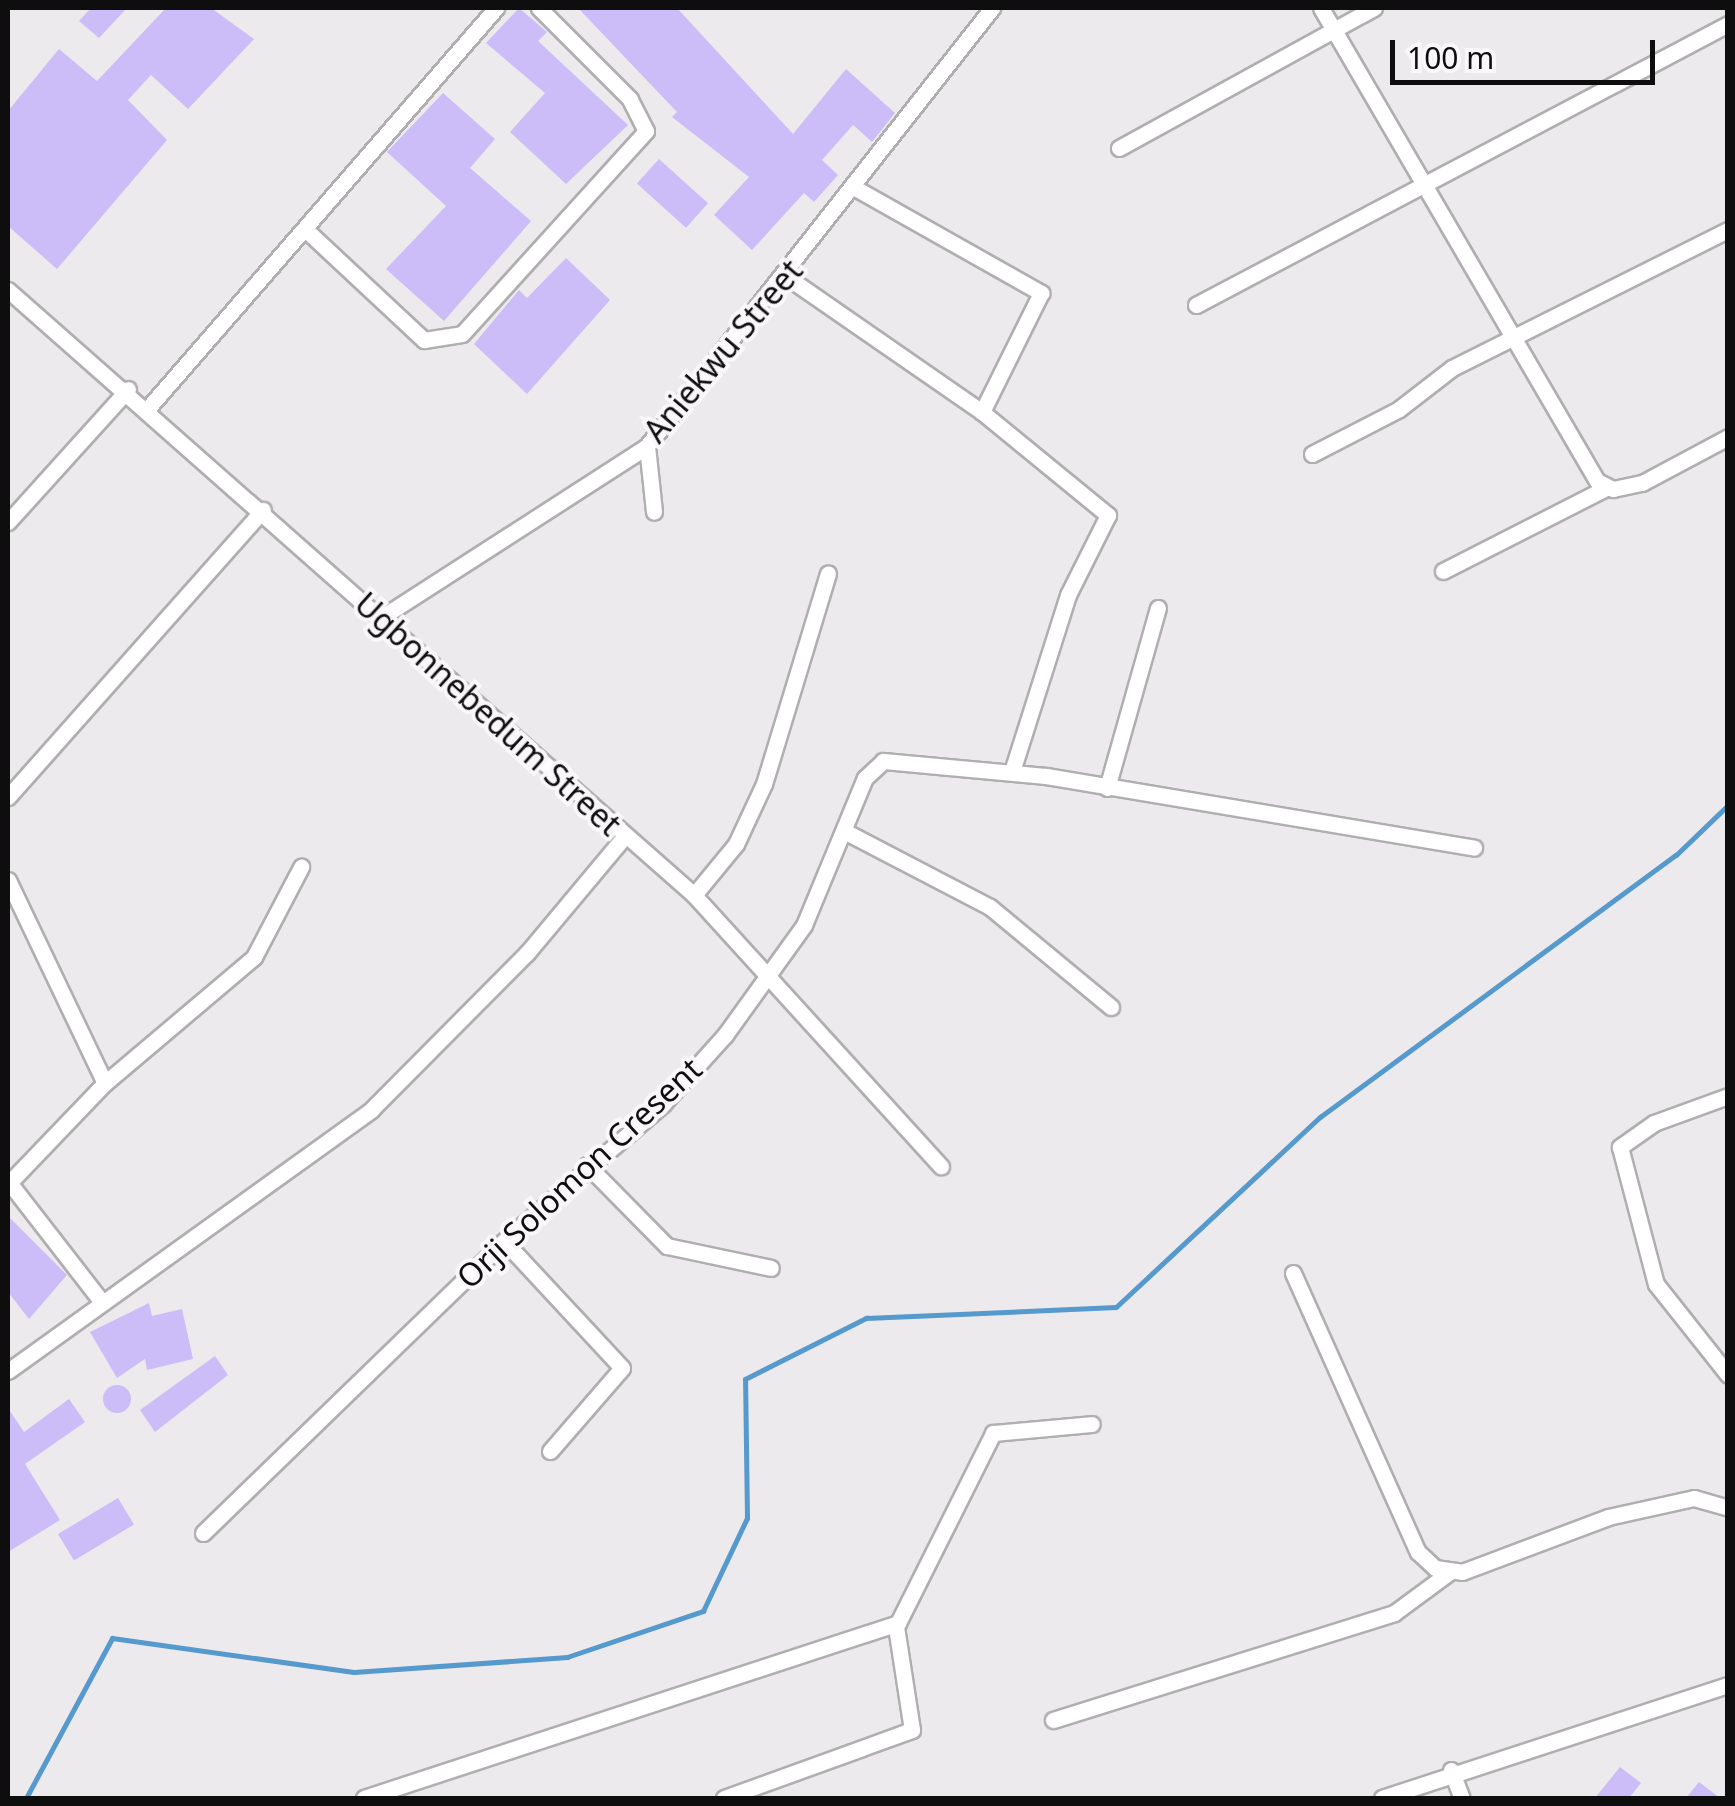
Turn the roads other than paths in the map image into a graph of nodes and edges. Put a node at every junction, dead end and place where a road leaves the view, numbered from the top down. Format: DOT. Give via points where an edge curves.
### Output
graph roads {
  1 [pos="496,8"];
  2 [pos="539,8"];
  3 [pos="992,8"];
  4 [pos="1321,8"];
  5 [pos="1374,8"];
  6 [pos="1728,24"];
  7 [pos="1334,30"];
  8 [pos="1119,148"];
  9 [pos="1427,184"];
  10 [pos="854,188"];
  11 [pos="305,229"];
  12 [pos="1728,230"];
  13 [pos="786,277"];
  14 [pos="8,290"];
  15 [pos="1196,304"];
  16 [pos="1508,340"];
  17 [pos="128,390"];
  18 [pos="150,407"];
  19 [pos="982,412"];
  20 [pos="1728,438"];
  21 [pos="647,446"];
  22 [pos="1312,454"];
  23 [pos="1606,488"];
  24 [pos="264,510"];
  25 [pos="654,512"];
  26 [pos="8,522"];
  27 [pos="1443,571"];
  28 [pos="828,574"];
  29 [pos="1158,608"];
  30 [pos="382,618"];
  31 [pos="1012,772"];
  32 [pos="11,788"];
  33 [pos="1107,788"];
  34 [pos="846,832"];
  35 [pos="623,838"];
  36 [pos="1474,848"];
  37 [pos="302,867"];
  38 [pos="8,880"];
  39 [pos="694,895"];
  40 [pos="762,976"];
  41 [pos="1110,1007"];
  42 [pos="105,1083"];
  43 [pos="1728,1096"];
  44 [pos="587,1164"];
  45 [pos="940,1166"];
  46 [pos="8,1182"];
  47 [pos="504,1241"];
  48 [pos="772,1268"];
  49 [pos="1293,1273"];
  50 [pos="100,1301"];
  51 [pos="8,1371"];
  52 [pos="1728,1375"];
  53 [pos="1092,1424"];
  54 [pos="550,1452"];
  55 [pos="1728,1508"];
  56 [pos="203,1533"];
  57 [pos="1451,1572"];
  58 [pos="898,1623"];
  59 [pos="1728,1686"];
  60 [pos="1053,1720"];
  61 [pos="1452,1770"];
  62 [pos="364,1798"];
  63 [pos="724,1798"];
  64 [pos="1382,1798"];
  65 [pos="1462,1798"];
  1 -- 11 [label="street"];
  2 -- 11 [label="street" via="630,99 646,131 462,334 424,340"];
  3 -- 10 [label="street, Aniekwu Street"];
  4 -- 7 [label="street"];
  5 -- 7 [label="street"];
  6 -- 9 [label="street"];
  7 -- 8 [label="street"];
  7 -- 9 [label="street"];
  9 -- 15 [label="street"];
  9 -- 16 [label="street"];
  10 -- 13 [label="street, Aniekwu Street"];
  10 -- 19 [label="street" via="1040,293"];
  11 -- 18 [label="street"];
  12 -- 16 [label="street"];
  13 -- 19 [label="street"];
  13 -- 21 [label="street, Aniekwu Street"];
  14 -- 17 [label="street, Ugbonnebedum Street"];
  16 -- 22 [label="street"];
  16 -- 23 [label="street"];
  17 -- 18 [label="street, Ugbonnebedum Street"];
  17 -- 26 [label="street"];
  18 -- 24 [label="street, Ugbonnebedum Street"];
  19 -- 31 [label="street" via="1098,502 1109,521 1068,595"];
  20 -- 23 [label="street" via="1642,483"];
  21 -- 25 [label="street"];
  21 -- 30 [label="street, Aniekwu Street"];
  23 -- 27 [label="street"];
  24 -- 30 [label="street, Ugbonnebedum Street"];
  24 -- 32 [label="street"];
  28 -- 39 [label="street" via="764,784 736,844"];
  29 -- 33 [label="street"];
  30 -- 35 [label="street, Ugbonnebedum Street"];
  31 -- 33 [label="street, Orji Solomon Cresent"];
  31 -- 34 [label="street, Orji Solomon Cresent" via="883,761 864,778"];
  33 -- 36 [label="street, Orji Solomon Cresent"];
  34 -- 40 [label="street, Orji Solomon Cresent" via="804,926"];
  34 -- 41 [label="street" via="990,907"];
  35 -- 39 [label="street, Ugbonnebedum Street"];
  35 -- 50 [label="street" via="527,953 372,1109"];
  37 -- 42 [label="street" via="254,956"];
  38 -- 42 [label="street"];
  39 -- 40 [label="street, Ugbonnebedum Street"];
  40 -- 44 [label="street, Orji Solomon Cresent" via="663,1104"];
  40 -- 45 [label="street, Ugbonnebedum Street"];
  42 -- 46 [label="street"];
  43 -- 52 [label="street" via="1654,1123 1620,1147 1656,1284"];
  44 -- 47 [label="street, Orji Solomon Cresent"];
  44 -- 48 [label="street" via="667,1246"];
  46 -- 50 [label="street"];
  47 -- 54 [label="street" via="622,1368"];
  47 -- 56 [label="street, Orji Solomon Cresent"];
  49 -- 57 [label="street" via="1418,1552"];
  50 -- 51 [label="street"];
  53 -- 58 [label="street" via="993,1433"];
  55 -- 57 [label="street" via="1694,1498 1625,1513"];
  57 -- 60 [label="street" via="1394,1613"];
  58 -- 62 [label="street"];
  58 -- 63 [label="street" via="912,1730"];
  59 -- 61 [label="street"];
  61 -- 64 [label="street"];
  61 -- 65 [label="street"];
}
